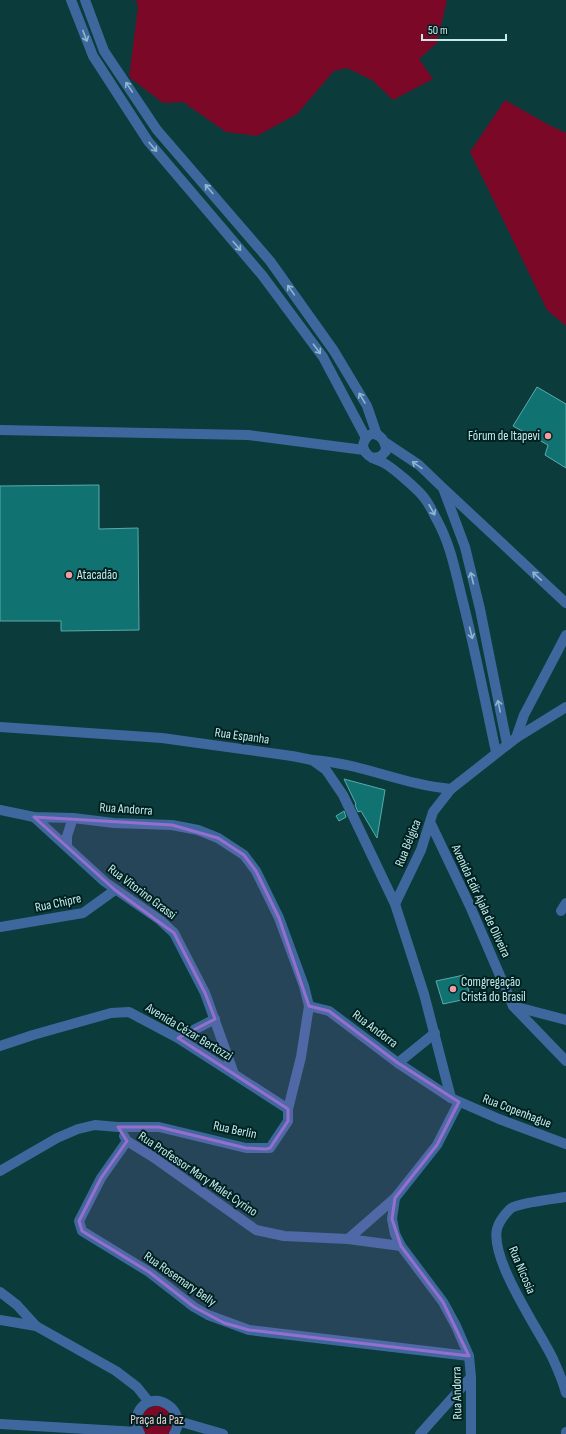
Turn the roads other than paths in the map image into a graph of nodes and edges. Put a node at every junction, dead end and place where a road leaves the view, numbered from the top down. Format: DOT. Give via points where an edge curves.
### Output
graph roads {
  1 [pos="72,0"];
  2 [pos="84,0"];
  3 [pos="0,430"];
  4 [pos="377,435"];
  5 [pos="366,438"];
  6 [pos="386,443"];
  7 [pos="364,450"];
  8 [pos="372,458"];
  9 [pos="443,488"];
  10 [pos="566,603"];
  11 [pos="566,635"];
  12 [pos="566,707"];
  13 [pos="0,727"];
  14 [pos="516,738"];
  15 [pos="507,744"];
  16 [pos="496,752"];
  17 [pos="312,760"];
  18 [pos="451,789"];
  19 [pos="0,810"];
  20 [pos="34,817"];
  21 [pos="73,818"];
  22 [pos="431,824"];
  23 [pos="68,846"];
  24 [pos="115,890"];
  25 [pos="395,904"];
  26 [pos="0,927"];
  27 [pos="309,1006"];
  28 [pos="513,1006"];
  29 [pos="215,1019"];
  30 [pos="566,1020"];
  31 [pos="435,1033"];
  32 [pos="178,1038"];
  33 [pos="0,1046"];
  34 [pos="566,1061"];
  35 [pos="398,1063"];
  36 [pos="234,1074"];
  37 [pos="455,1100"];
  38 [pos="288,1109"];
  39 [pos="118,1127"];
  40 [pos="127,1141"];
  41 [pos="566,1144"];
  42 [pos="0,1171"];
  43 [pos="566,1197"];
  44 [pos="395,1198"];
  45 [pos="348,1239"];
  46 [pos="401,1246"];
  47 [pos="0,1292"];
  48 [pos="0,1320"];
  49 [pos="36,1326"];
  50 [pos="469,1356"];
  51 [pos="471,1377"];
  52 [pos="566,1393"];
  53 [pos="150,1402"];
  54 [pos="178,1421"];
  55 [pos="0,1424"];
  56 [pos="139,1433"];
  57 [pos="174,1434"];
  58 [pos="223,1434"];
  59 [pos="420,1434"];
  60 [pos="471,1434"];
  1 -- 5 [label="street, one-way" via="93,56 148,141 262,275 323,357"];
  4 -- 2 [label="street, one-way" via="367,406 334,351 270,261 157,130 104,51"];
  3 -- 7 [label="street" via="248,435"];
  4 -- 5 [label="street"];
  4 -- 6 [label="street"];
  5 -- 7 [label="street"];
  6 -- 8 [label="street" via="386,451 380,457"];
  9 -- 6 [label="street, one-way" via="419,465"];
  7 -- 8 [label="street"];
  8 -- 16 [label="street, one-way" via="384,463 425,498 448,540 475,650"];
  10 -- 9 [label="street, one-way"];
  15 -- 9 [label="street, one-way" via="465,547"];
  11 -- 14 [label="street" via="524,715"];
  12 -- 14 [label="street, Rua Bélgica"];
  13 -- 17 [label="street, Rua Espanha" via="162,738"];
  14 -- 15 [label="street, Rua Bélgica"];
  15 -- 16 [label="street, Rua Bélgica"];
  16 -- 18 [label="street, Rua Bélgica"];
  17 -- 18 [label="street" via="332,761 432,788"];
  17 -- 25 [label="street, Rua Espanha" via="326,770 343,795"];
  18 -- 22 [label="street, Rua Bélgica" via="433,812"];
  19 -- 20 [label="street, Rua Andorra"];
  20 -- 21 [label="street, Rua Andorra"];
  20 -- 23 [label="street, Rua Vitorino Grassi"];
  21 -- 23 [label="street" via="66,836"];
  21 -- 27 [label="street, Rua Andorra" via="114,823 172,825 198,830 218,838 244,855 256,871 279,918"];
  22 -- 25 [label="street, Rua Bélgica"];
  22 -- 28 [label="street, Avenida Edir Ajala de Oliveira"];
  23 -- 24 [label="street, Rua Vitorino Grassi"];
  24 -- 26 [label="street, Rua Chipre" via="83,913"];
  24 -- 29 [label="street, Rua Vitorino Grassi" via="160,920 174,933 203,988"];
  25 -- 31 [label="street"];
  27 -- 35 [label="street, Rua Andorra" via="329,1011"];
  27 -- 38 [label="street, Rua Berlin" via="301,1057"];
  28 -- 30 [label="street"];
  28 -- 34 [label="street"];
  29 -- 32 [label="street"];
  29 -- 36 [label="street, Rua Vitorino Grassi"];
  31 -- 35 [label="street"];
  31 -- 37 [label="street"];
  32 -- 33 [label="street, Avenida Cézar Bertozzi" via="129,1012 111,1013"];
  32 -- 36 [label="street, Avenida Cézar Bertozzi"];
  35 -- 37 [label="street, Rua Andorra"];
  36 -- 38 [label="street, Avenida Cézar Bertozzi"];
  37 -- 41 [label="street, Rua Copenhague"];
  37 -- 44 [label="street" via="437,1145"];
  38 -- 39 [label="street, Rua Berlin" via="288,1121 266,1150 246,1148 159,1127"];
  39 -- 40 [label="street"];
  39 -- 42 [label="street" via="95,1125 78,1129 42,1146"];
  40 -- 45 [label="street, Rua Professor Mary Malet Cyrino" via="256,1230 284,1236"];
  40 -- 50 [label="street, Rua Rosemary Belly" via="101,1178 79,1221 82,1231 148,1272 194,1307 224,1323 249,1330"];
  43 -- 52 [label="street, Rua Nicosia" via="511,1208 497,1230 502,1260 554,1360"];
  44 -- 45 [label="street"];
  44 -- 46 [label="street, Rua Andorra" via="392,1219"];
  45 -- 46 [label="street, Rua Professor Mary Malet Cyrino"];
  46 -- 50 [label="street, Rua Andorra" via="443,1302"];
  47 -- 49 [label="street" via="17,1305"];
  48 -- 49 [label="street"];
  49 -- 53 [label="street" via="116,1371 137,1386"];
  50 -- 51 [label="street, Rua Andorra"];
  51 -- 59 [label="street"];
  51 -- 60 [label="street, Rua Andorra"];
  53 -- 54 [label="street" via="162,1401 168,1404"];
  53 -- 56 [label="street" via="143,1406 136,1418"];
  54 -- 57 [label="street"];
  54 -- 58 [label="street"];
  55 -- 56 [label="street"];
}
